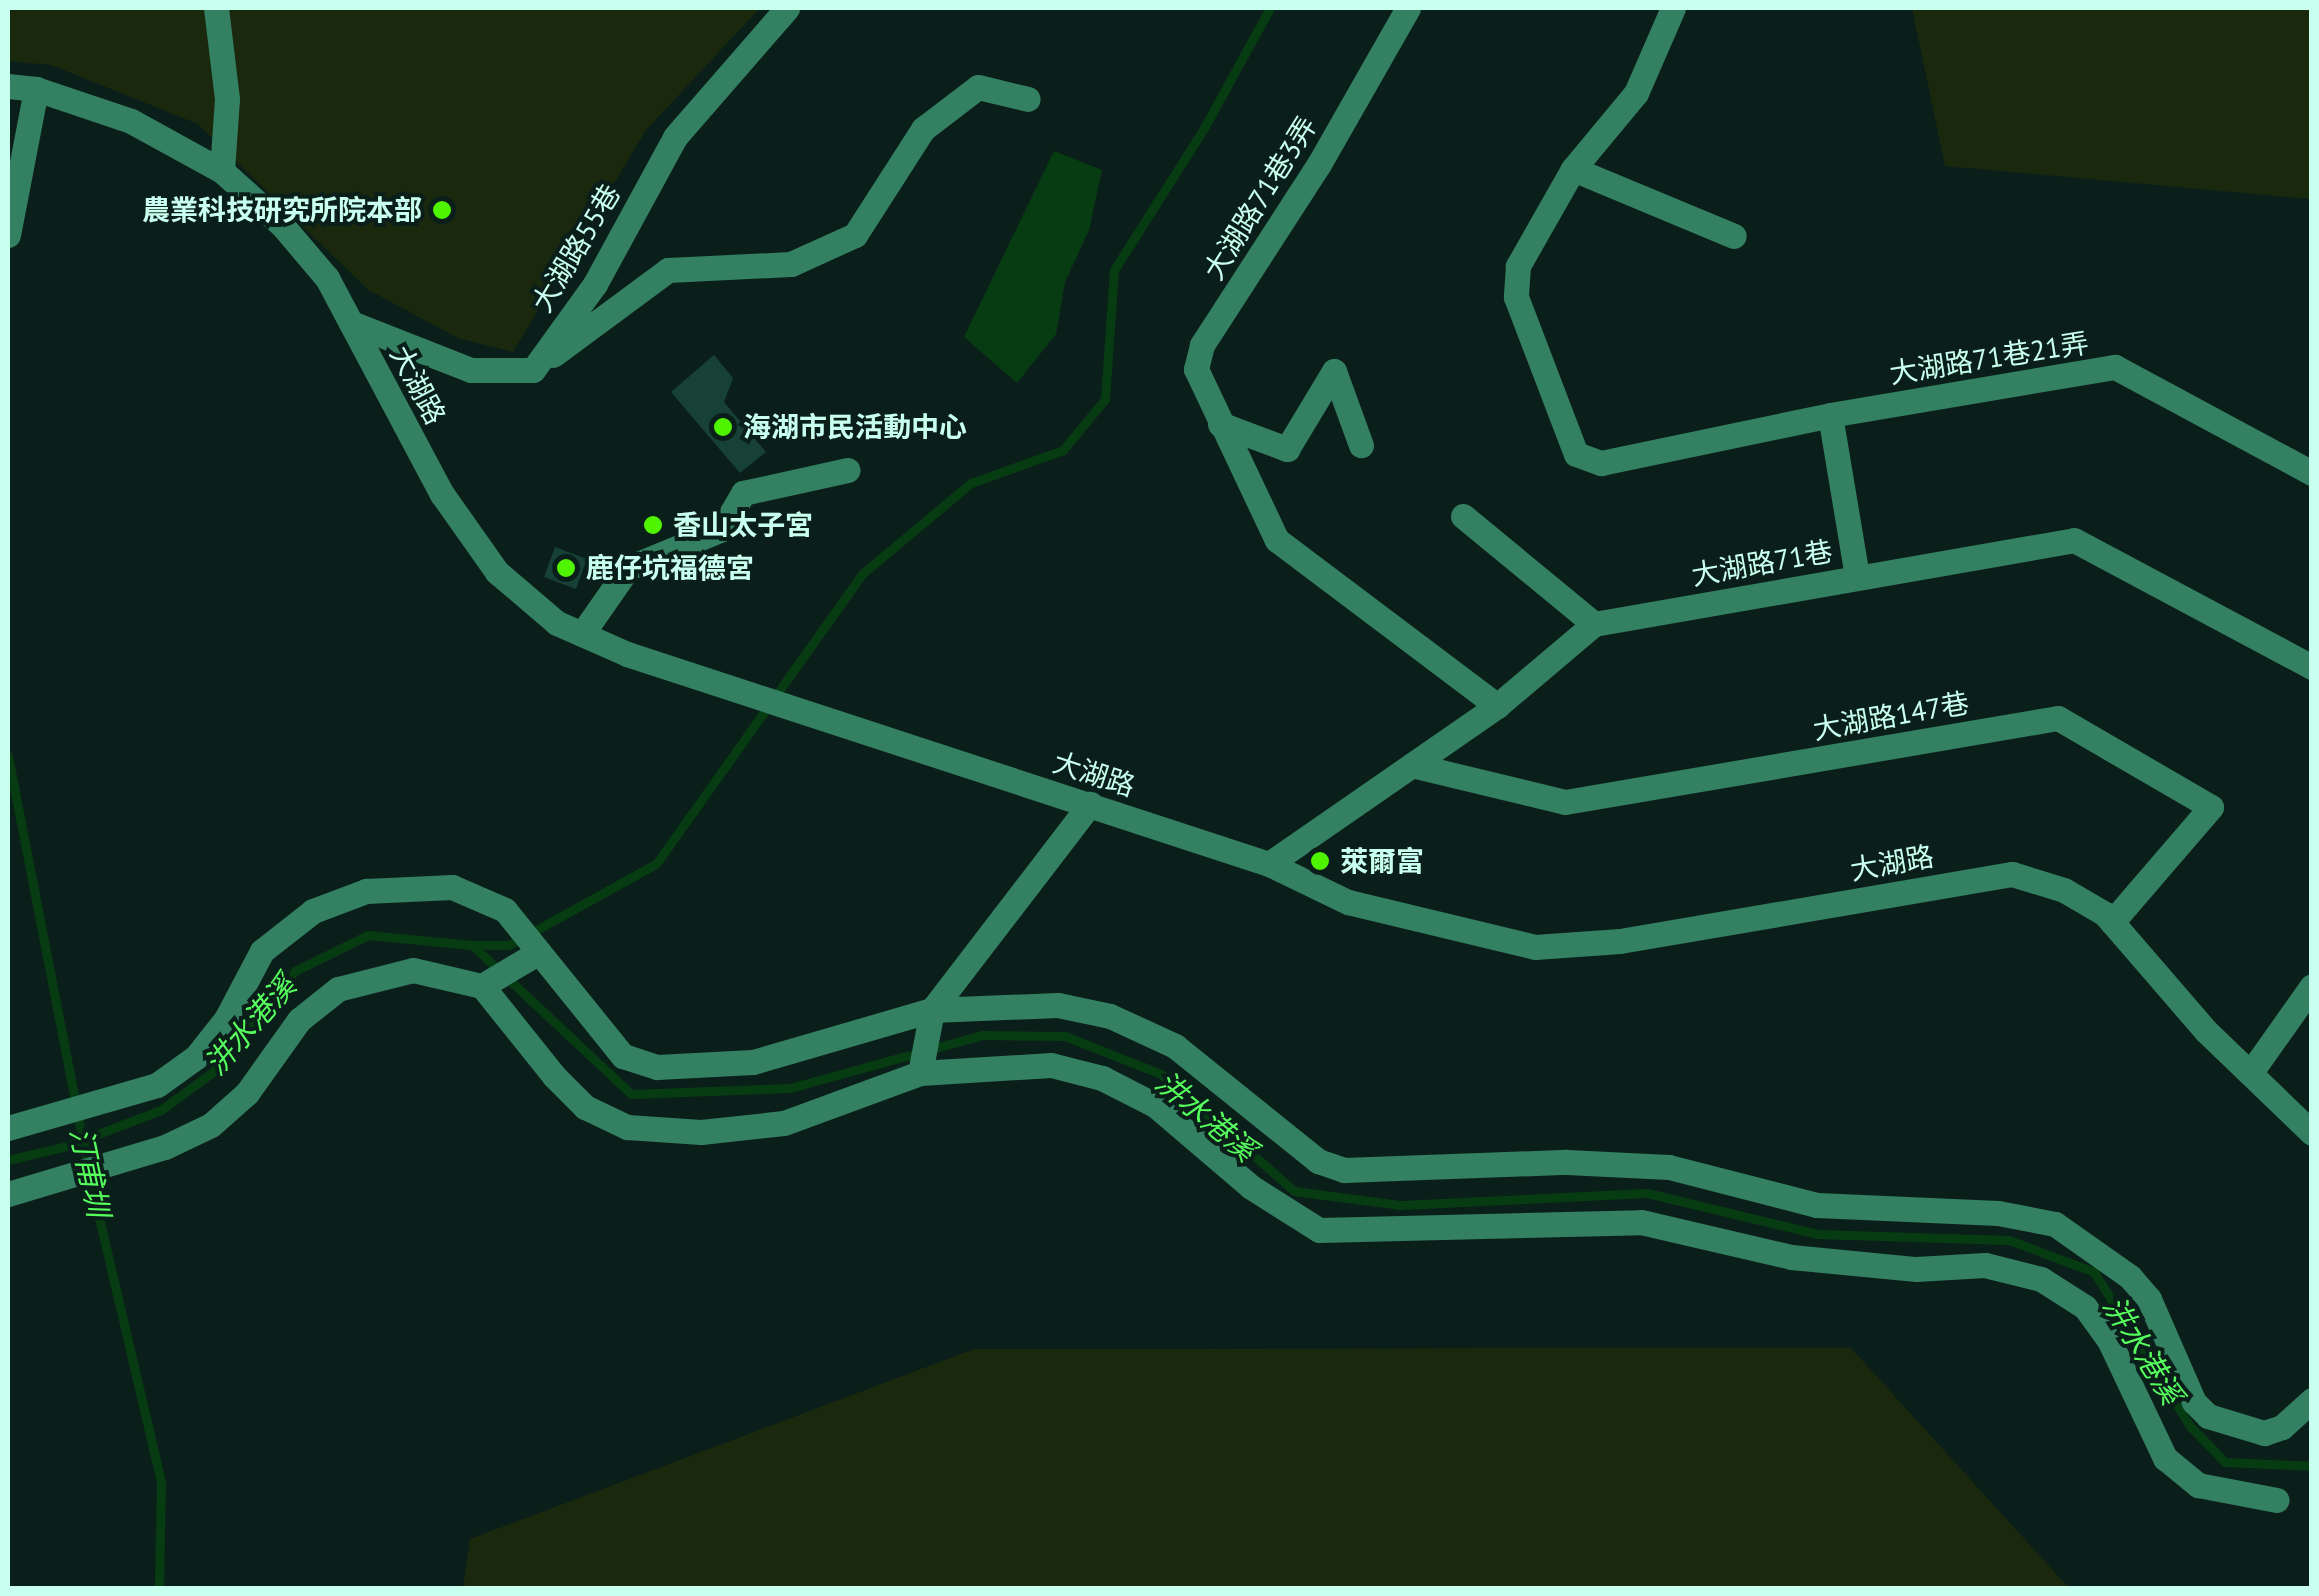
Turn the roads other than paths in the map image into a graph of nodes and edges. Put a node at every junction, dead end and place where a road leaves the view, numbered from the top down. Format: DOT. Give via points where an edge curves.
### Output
graph roads {
  1 [pos="216,8"];
  2 [pos="787,8"];
  3 [pos="1408,8"];
  4 [pos="1673,8"];
  5 [pos="8,86"];
  6 [pos="36,89"];
  7 [pos="1028,99"];
  8 [pos="1572,168"];
  9 [pos="222,171"];
  10 [pos="8,235"];
  11 [pos="1734,236"];
  12 [pos="351,323"];
  13 [pos="533,370"];
  14 [pos="1830,415"];
  15 [pos="1220,424"];
  16 [pos="1361,445"];
  17 [pos="848,470"];
  18 [pos="2312,473"];
  19 [pos="1463,516"];
  20 [pos="1857,577"];
  21 [pos="1594,624"];
  22 [pos="582,634"];
  23 [pos="2312,667"];
  24 [pos="1497,706"];
  25 [pos="1412,765"];
  26 [pos="1090,804"];
  27 [pos="1269,864"];
  28 [pos="2112,922"];
  29 [pos="538,952"];
  30 [pos="482,986"];
  31 [pos="2312,986"];
  32 [pos="932,1010"];
  33 [pos="2251,1072"];
  34 [pos="920,1073"];
  35 [pos="8,1128"];
  36 [pos="2312,1132"];
  37 [pos="8,1194"];
  38 [pos="2312,1400"];
  39 [pos="2278,1500"];
  1 -- 9 [label="street" via="227,99"];
  2 -- 13 [label="street, 大湖路55巷" via="675,137 595,284"];
  3 -- 15 [label="street, 大湖路71巷3弄" via="1319,164 1202,345 1196,369"];
  4 -- 8 [label="street, 大湖路71巷21弄" via="1636,93"];
  5 -- 6 [label="street, 大湖路"];
  6 -- 9 [label="street, 大湖路" via="131,121"];
  6 -- 10 [label="street"];
  7 -- 13 [label="street" via="978,86 923,129 854,235 790,264 668,270"];
  8 -- 11 [label="street"];
  8 -- 14 [label="street, 大湖路71巷21弄" via="1518,266 1516,297 1576,454 1601,462"];
  9 -- 12 [label="street, 大湖路" via="282,225 326,278"];
  12 -- 13 [label="street" via="471,370"];
  12 -- 22 [label="street, 大湖路" via="442,494 497,572 556,623"];
  14 -- 18 [label="street, 大湖路71巷21弄" via="2115,368"];
  14 -- 20 [label="street"];
  15 -- 16 [label="street" via="1287,449 1334,371"];
  15 -- 24 [label="street, 大湖路71巷3弄" via="1276,540"];
  17 -- 22 [label="street" via="743,493 722,529 628,568"];
  19 -- 21 [label="street"];
  20 -- 21 [label="street, 大湖路71巷"];
  20 -- 23 [label="street, 大湖路71巷" via="2074,540"];
  21 -- 24 [label="street"];
  22 -- 26 [label="street, 大湖路"];
  24 -- 25 [label="street"];
  25 -- 27 [label="street"];
  25 -- 28 [label="street, 大湖路147巷" via="1564,802 2058,718 2211,807"];
  26 -- 27 [label="street, 大湖路"];
  26 -- 32 [label="street"];
  27 -- 28 [label="street, 大湖路" via="1348,902 1535,947 1620,940 2012,874 2064,890"];
  28 -- 33 [label="street, 大湖路"];
  29 -- 30 [label="street"];
  29 -- 32 [label="street" via="623,1056 657,1067 752,1062"];
  29 -- 35 [label="street" via="504,910 452,887 366,891 314,911 262,951 226,1020 196,1057 156,1086"];
  30 -- 34 [label="street" via="554,1076 586,1107 627,1127 700,1132 784,1123"];
  30 -- 37 [label="street" via="413,970 338,989 299,1020 247,1093 212,1125 164,1147"];
  31 -- 33 [label="street"];
  32 -- 34 [label="street"];
  32 -- 38 [label="street" via="1058,1005 1110,1016 1175,1046 1318,1162 1344,1170 1567,1162 1668,1167 1817,1205 1998,1213 2055,1224 2130,1276 2149,1300 2194,1402 2208,1416 2264,1433 2282,1427"];
  33 -- 36 [label="street, 大湖路"];
  34 -- 39 [label="street" via="1051,1065 1102,1078 1155,1105 1251,1187 1319,1230 1641,1222 1791,1257 1916,1270 1985,1265 2041,1280 2085,1307 2109,1340 2165,1458 2198,1486"];
}
